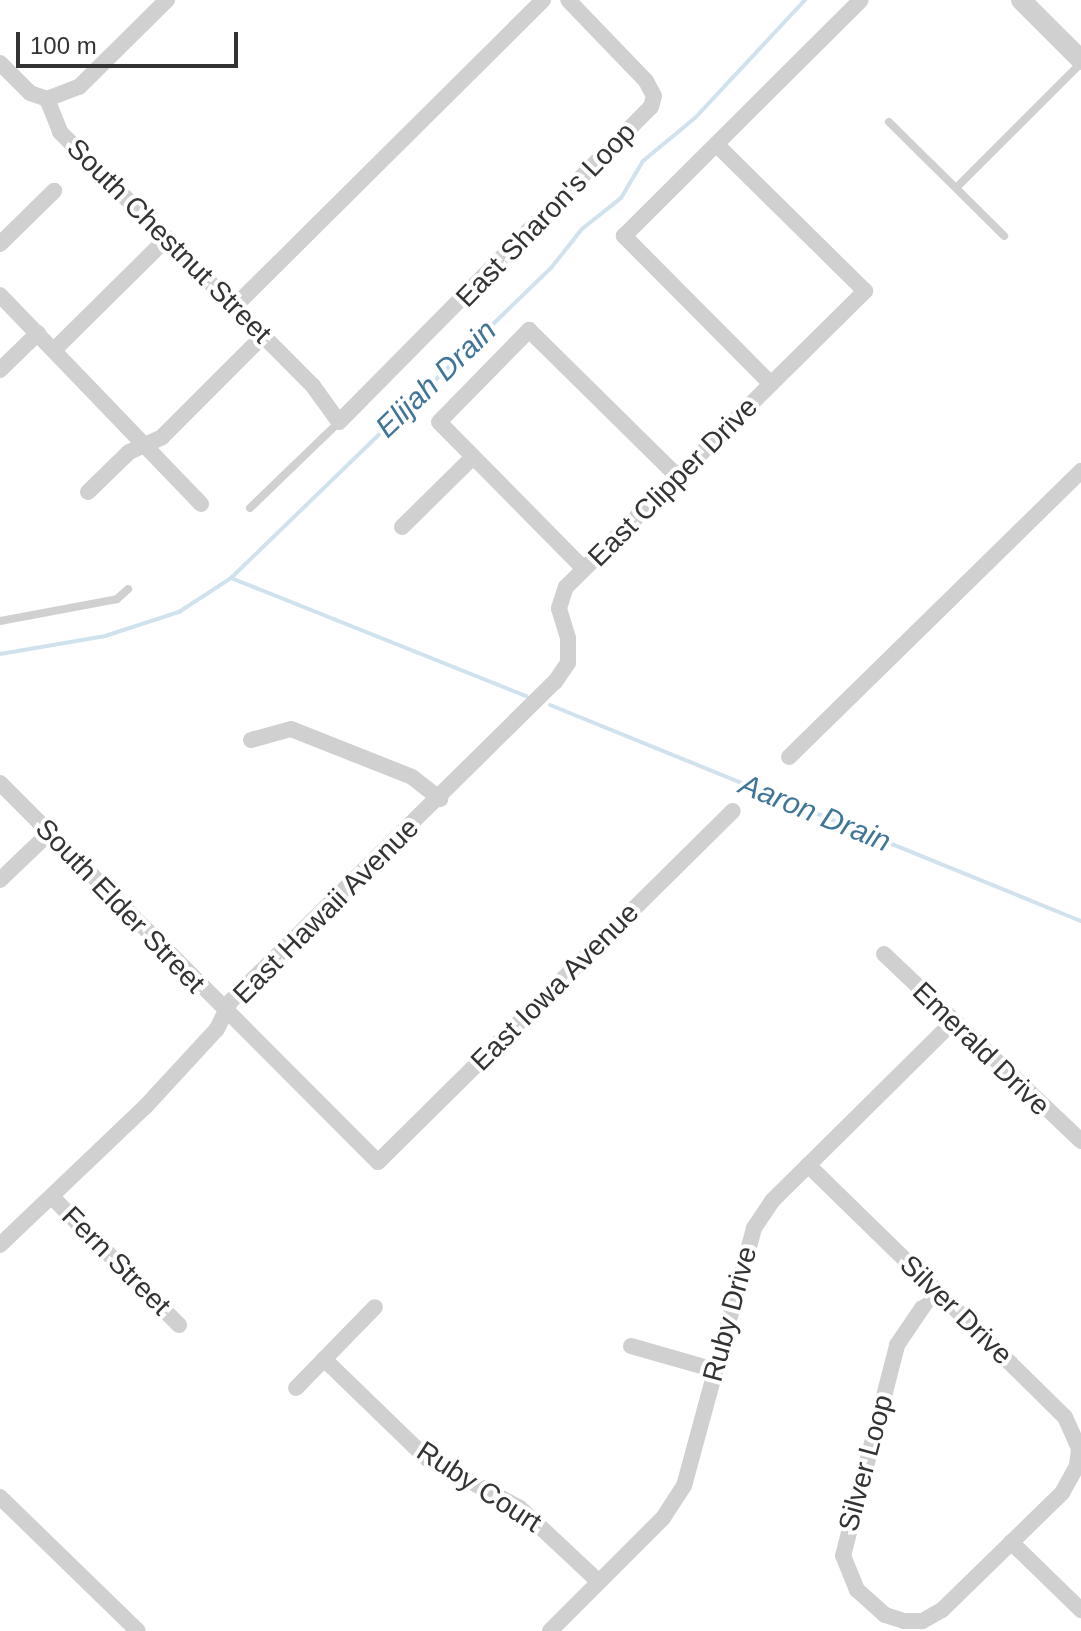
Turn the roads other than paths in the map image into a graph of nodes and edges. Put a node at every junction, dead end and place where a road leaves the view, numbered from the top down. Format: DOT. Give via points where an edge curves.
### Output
graph roads {
  1 [pos="167,0"];
  2 [pos="543,0"];
  3 [pos="568,0"];
  4 [pos="861,0"];
  5 [pos="1021,0"];
  6 [pos="1081,61"];
  7 [pos="0,63"];
  8 [pos="47,99"];
  9 [pos="889,122"];
  10 [pos="716,144"];
  11 [pos="956,188"];
  12 [pos="54,191"];
  13 [pos="1004,236"];
  14 [pos="167,238"];
  15 [pos="0,244"];
  16 [pos="0,295"];
  17 [pos="235,306"];
  18 [pos="38,333"];
  19 [pos="264,335"];
  20 [pos="54,350"];
  21 [pos="0,370"];
  22 [pos="771,384"];
  23 [pos="339,422"];
  24 [pos="145,444"];
  25 [pos="473,457"];
  26 [pos="1081,471"];
  27 [pos="678,477"];
  28 [pos="88,492"];
  29 [pos="201,504"];
  30 [pos="250,508"];
  31 [pos="402,527"];
  32 [pos="584,569"];
  33 [pos="128,589"];
  34 [pos="0,621"];
  35 [pos="555,682"];
  36 [pos="251,740"];
  37 [pos="789,757"];
  38 [pos="0,783"];
  39 [pos="440,799"];
  40 [pos="733,811"];
  41 [pos="49,833"];
  42 [pos="0,880"];
  43 [pos="884,954"];
  44 [pos="225,1013"];
  45 [pos="953,1022"];
  46 [pos="1081,1141"];
  47 [pos="378,1162"];
  48 [pos="808,1165"];
  49 [pos="53,1198"];
  50 [pos="3,1237"];
  51 [pos="935,1289"];
  52 [pos="375,1307"];
  53 [pos="179,1325"];
  54 [pos="631,1346"];
  55 [pos="324,1359"];
  56 [pos="715,1370"];
  57 [pos="296,1388"];
  58 [pos="1077,1466"];
  59 [pos="0,1497"];
  60 [pos="1011,1542"];
  61 [pos="599,1582"];
  62 [pos="1081,1610"];
  63 [pos="138,1631"];
  64 [pos="550,1631"];
  1 -- 8 [label="street" via="79,87"];
  2 -- 17 [label="street"];
  3 -- 23 [label="street, East Sharon's Loop" via="646,81 654,96 651,107"];
  4 -- 10 [label="street, East Clipper Drive"];
  5 -- 6 [label="street"];
  6 -- 11 [label="lane"];
  7 -- 8 [label="street" via="30,93"];
  8 -- 14 [label="street, South Chestnut Street" via="60,132"];
  9 -- 11 [label="lane"];
  10 -- 22 [label="street, East Clipper Drive" via="624,236"];
  10 -- 22 [label="street" via="865,291"];
  11 -- 13 [label="lane"];
  12 -- 15 [label="street"];
  14 -- 17 [label="street, South Chestnut Street"];
  14 -- 20 [label="street"];
  16 -- 18 [label="street"];
  17 -- 19 [label="street, South Chestnut Street"];
  18 -- 20 [label="street"];
  18 -- 21 [label="street"];
  19 -- 23 [label="street, South Chestnut Street"];
  19 -- 24 [label="street" via="162,437"];
  20 -- 24 [label="street"];
  22 -- 27 [label="street, East Clipper Drive"];
  23 -- 30 [label="lane"];
  24 -- 28 [label="street" via="129,452"];
  24 -- 29 [label="street"];
  25 -- 27 [label="street" via="439,422 529,330"];
  25 -- 31 [label="street"];
  25 -- 32 [label="street"];
  26 -- 37 [label="street"];
  27 -- 32 [label="street, East Clipper Drive"];
  32 -- 35 [label="street, East Clipper Drive" via="566,587 559,608 568,638 568,663"];
  33 -- 34 [label="lane" via="117,599"];
  35 -- 39 [label="street, East Hawaii Avenue"];
  36 -- 39 [label="street" via="291,729 412,777"];
  38 -- 41 [label="street, South Elder Street"];
  39 -- 44 [label="street, East Hawaii Avenue"];
  40 -- 47 [label="street, East Iowa Avenue"];
  41 -- 42 [label="street"];
  41 -- 44 [label="street, South Elder Street"];
  43 -- 45 [label="street, Emerald Drive"];
  44 -- 47 [label="street, South Elder Street"];
  44 -- 49 [label="street, East Hawaii Avenue" via="217,1029"];
  45 -- 46 [label="street, Emerald Drive"];
  45 -- 48 [label="street, Ruby Drive"];
  48 -- 51 [label="street, Silver Drive"];
  48 -- 56 [label="street, Ruby Drive" via="754,1228"];
  49 -- 50 [label="street, East Hawaii Avenue"];
  49 -- 53 [label="street, Fern Street"];
  51 -- 58 [label="street, Silver Drive" via="1065,1417 1075,1431"];
  51 -- 60 [label="street, Silver Loop" via="897,1345 846,1535 847,1575 885,1615 922,1621 942,1610"];
  52 -- 55 [label="street"];
  54 -- 56 [label="street"];
  55 -- 57 [label="street"];
  55 -- 61 [label="street, Ruby Court" via="426,1458 520,1508"];
  56 -- 61 [label="street, Ruby Drive" via="684,1486 663,1518"];
  58 -- 60 [label="street, Silver Loop" via="1062,1493"];
  59 -- 63 [label="street"];
  60 -- 62 [label="street"];
  61 -- 64 [label="street, Ruby Drive"];
}
